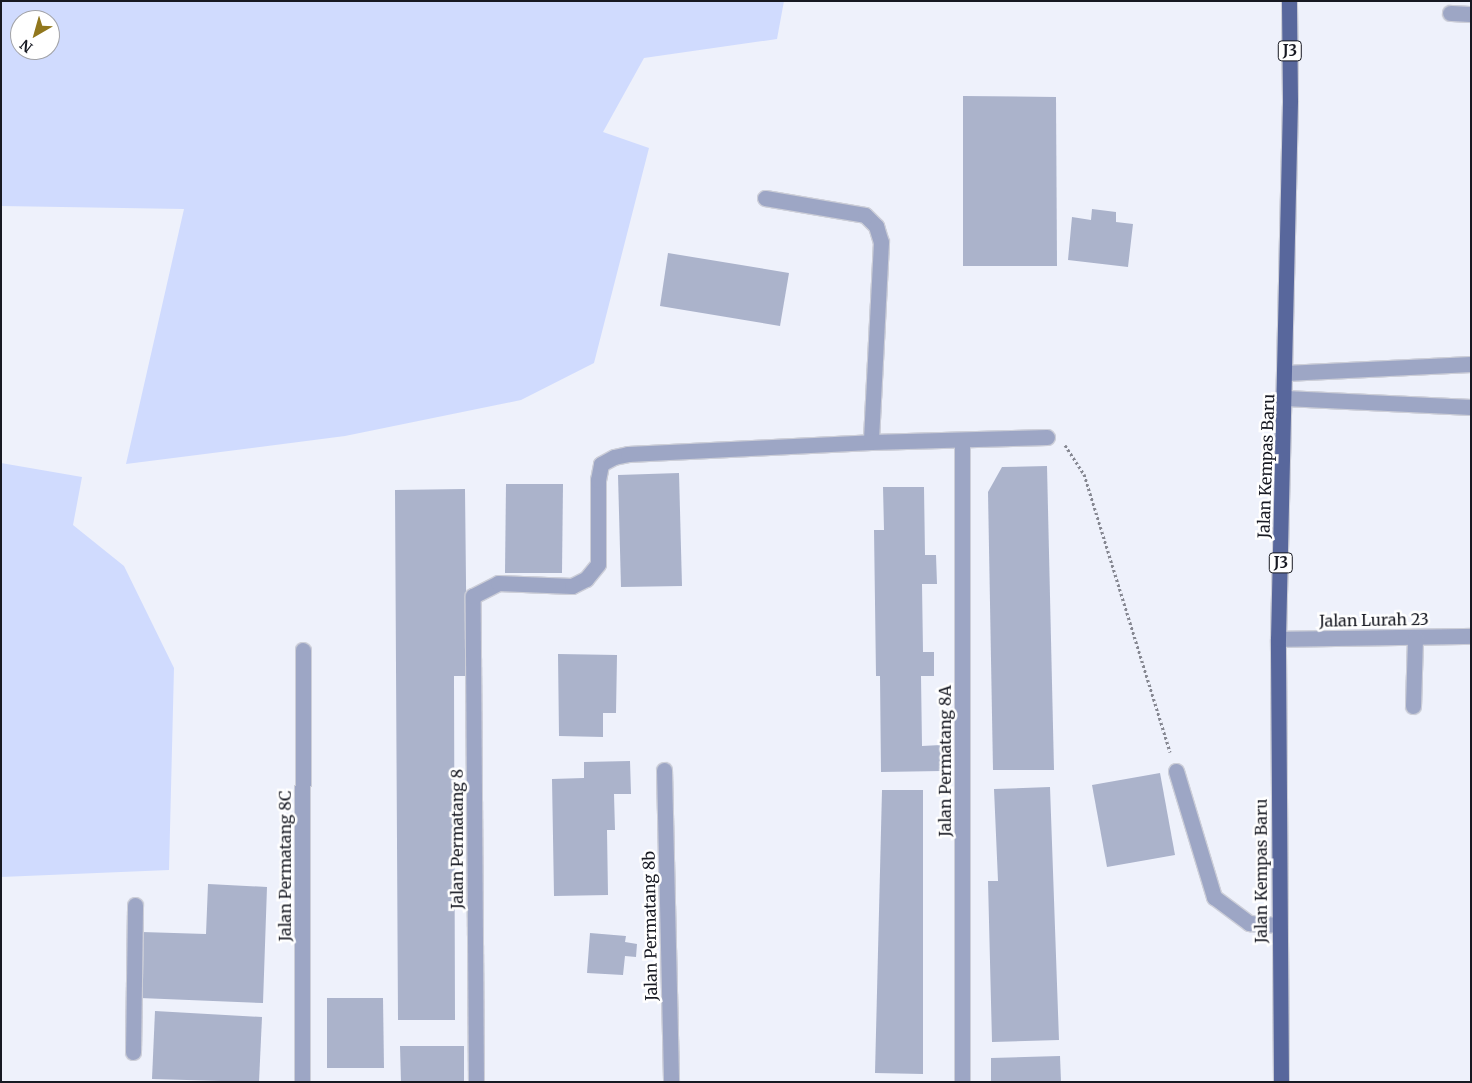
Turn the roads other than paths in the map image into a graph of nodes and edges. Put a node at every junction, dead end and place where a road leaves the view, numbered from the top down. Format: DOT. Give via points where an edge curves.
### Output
graph roads {
  1 [pos="1289,1"];
  2 [pos="1450,13"];
  3 [pos="1471,14"];
  4 [pos="765,198"];
  5 [pos="1471,364"];
  6 [pos="1285,373"];
  7 [pos="1285,398"];
  8 [pos="1471,407"];
  9 [pos="1047,437"];
  10 [pos="962,441"];
  11 [pos="871,442"];
  12 [pos="1471,636"];
  13 [pos="1415,637"];
  14 [pos="1278,639"];
  15 [pos="303,650"];
  16 [pos="1413,706"];
  17 [pos="664,770"];
  18 [pos="1176,772"];
  19 [pos="136,905"];
  20 [pos="1279,925"];
  21 [pos="133,1052"];
  22 [pos="302,1082"];
  23 [pos="476,1082"];
  24 [pos="671,1082"];
  25 [pos="962,1082"];
  26 [pos="1281,1082"];
  1 -- 6 [label="main road, Jalan Kempas Baru / J3"];
  2 -- 3 [label="street"];
  4 -- 11 [label="street" via="865,215 876,226 881,242"];
  5 -- 6 [label="street"];
  6 -- 7 [label="main road, Jalan Kempas Baru / J3"];
  7 -- 8 [label="street"];
  7 -- 14 [label="main road, Jalan Kempas Baru / J3"];
  9 -- 10 [label="street"];
  10 -- 11 [label="street"];
  10 -- 25 [label="street, Jalan Permatang 8A"];
  11 -- 23 [label="street, Jalan Permatang 8" via="614,457 601,464 598,480 598,564 586,579 572,586 498,583 473,596"];
  12 -- 13 [label="street, Jalan Lurah 23"];
  13 -- 14 [label="street, Jalan Lurah 23"];
  13 -- 16 [label="street"];
  14 -- 20 [label="main road, Jalan Kempas Baru / J3"];
  15 -- 22 [label="street, Jalan Permatang 8C"];
  17 -- 24 [label="street, Jalan Permatang 8b"];
  18 -- 20 [label="street" via="1214,896 1249,923"];
  19 -- 21 [label="street"];
  20 -- 26 [label="main road, Jalan Kempas Baru / J3"];
}
